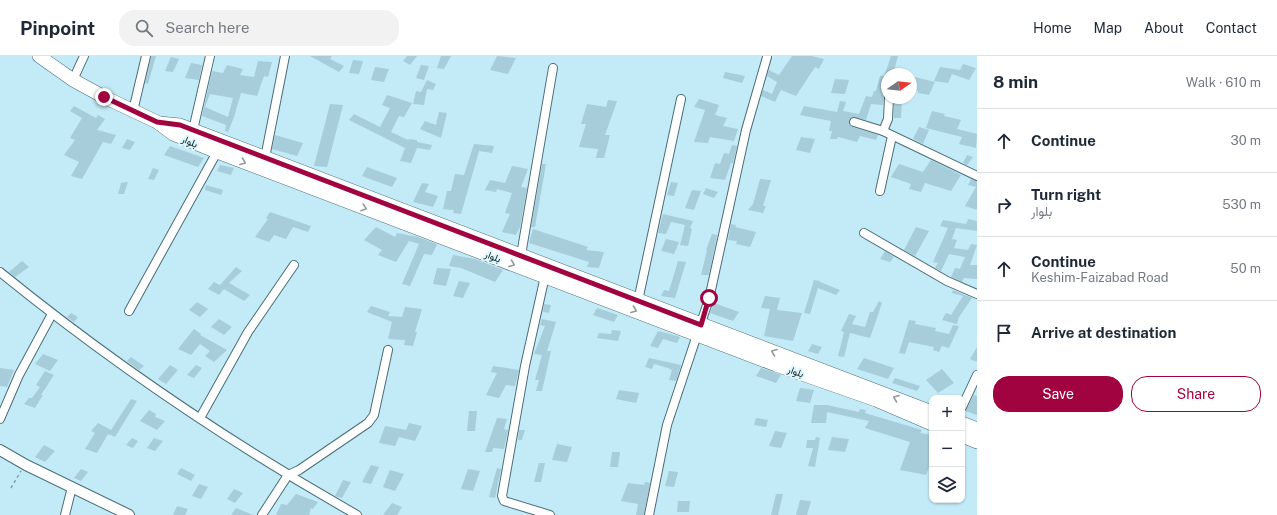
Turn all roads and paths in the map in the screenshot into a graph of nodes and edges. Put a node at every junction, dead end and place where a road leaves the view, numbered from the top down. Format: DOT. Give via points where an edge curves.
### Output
graph roads {
  1 [pos="39,56"];
  2 [pos="84,56"];
  3 [pos="146,56"];
  4 [pos="210,56"];
  5 [pos="285,56"];
  6 [pos="767,57"];
  7 [pos="553,68"];
  8 [pos="73,80"];
  9 [pos="681,99"];
  10 [pos="888,104"];
  11 [pos="133,111"];
  12 [pos="157,122"];
  13 [pos="854,122"];
  14 [pos="193,130"];
  15 [pos="883,131"];
  16 [pos="892,136"];
  17 [pos="217,152"];
  18 [pos="265,158"];
  19 [pos="286,172"];
  20 [pos="977,176"];
  21 [pos="880,190"];
  22 [pos="864,233"];
  23 [pos="521,255"];
  24 [pos="294,265"];
  25 [pos="0,272"];
  26 [pos="545,276"];
  27 [pos="977,294"];
  28 [pos="638,301"];
  29 [pos="129,311"];
  30 [pos="52,314"];
  31 [pos="699,330"];
  32 [pos="388,350"];
  33 [pos="977,375"];
  34 [pos="878,396"];
  35 [pos="965,401"];
  36 [pos="929,411"];
  37 [pos="200,418"];
  38 [pos="0,419"];
  39 [pos="929,422"];
  40 [pos="965,424"];
  41 [pos="977,428"];
  42 [pos="965,437"];
  43 [pos="977,442"];
  44 [pos="0,450"];
  45 [pos="26,465"];
  46 [pos="288,475"];
  47 [pos="72,487"];
  48 [pos="11,488"];
  49 [pos="65,515"];
  50 [pos="129,515"];
  51 [pos="262,515"];
  52 [pos="358,515"];
  53 [pos="550,515"];
  54 [pos="649,515"];
  1 -- 8 [label="main road"];
  2 -- 8 [label="street"];
  3 -- 11 [label="street"];
  4 -- 14 [label="street"];
  5 -- 18 [label="street"];
  6 -- 31 [label="street" via="746,130 709,298"];
  7 -- 23 [label="street"];
  8 -- 11 [label="main road"];
  9 -- 28 [label="street"];
  10 -- 15 [label="street" via="888,119"];
  11 -- 12 [label="main road"];
  12 -- 14 [label="main road, بلوار" via="180,125"];
  12 -- 17 [label="main road, بلوار" via="173,134"];
  13 -- 15 [label="street"];
  14 -- 18 [label="main road, بلوار"];
  15 -- 16 [label="street"];
  16 -- 20 [label="street"];
  16 -- 21 [label="street"];
  17 -- 19 [label="main road, بلوار, one-way"];
  17 -- 29 [label="street"];
  18 -- 19 [label="main road, بلوار"];
  19 -- 23 [label="main road, بلوار"];
  19 -- 26 [label="main road, بلوار, one-way"];
  22 -- 27 [label="street" via="937,276"];
  23 -- 28 [label="main road, بلوار"];
  24 -- 37 [label="street" via="248,332"];
  25 -- 30 [label="street"];
  26 -- 31 [label="main road, بلوار, one-way"];
  26 -- 53 [label="street" via="502,496 504,501"];
  28 -- 31 [label="main road, بلوار"];
  30 -- 37 [label="street"];
  30 -- 38 [label="street" via="19,375"];
  31 -- 34 [label="main road, بلوار"];
  31 -- 54 [label="street" via="667,426"];
  32 -- 46 [label="street" via="374,415 368,423"];
  33 -- 35 [label="street"];
  36 -- 34 [label="main road, بلوار, one-way"];
  34 -- 39 [label="main road, بلوار"];
  37 -- 46 [label="street"];
  40 -- 41 [label="main road"];
  42 -- 43 [label="main road"];
  44 -- 45 [label="street"];
  45 -- 47 [label="street"];
  45 -- 48 [label="path"];
  46 -- 51 [label="street"];
  46 -- 52 [label="street"];
  47 -- 49 [label="street"];
  47 -- 50 [label="street"];
}
